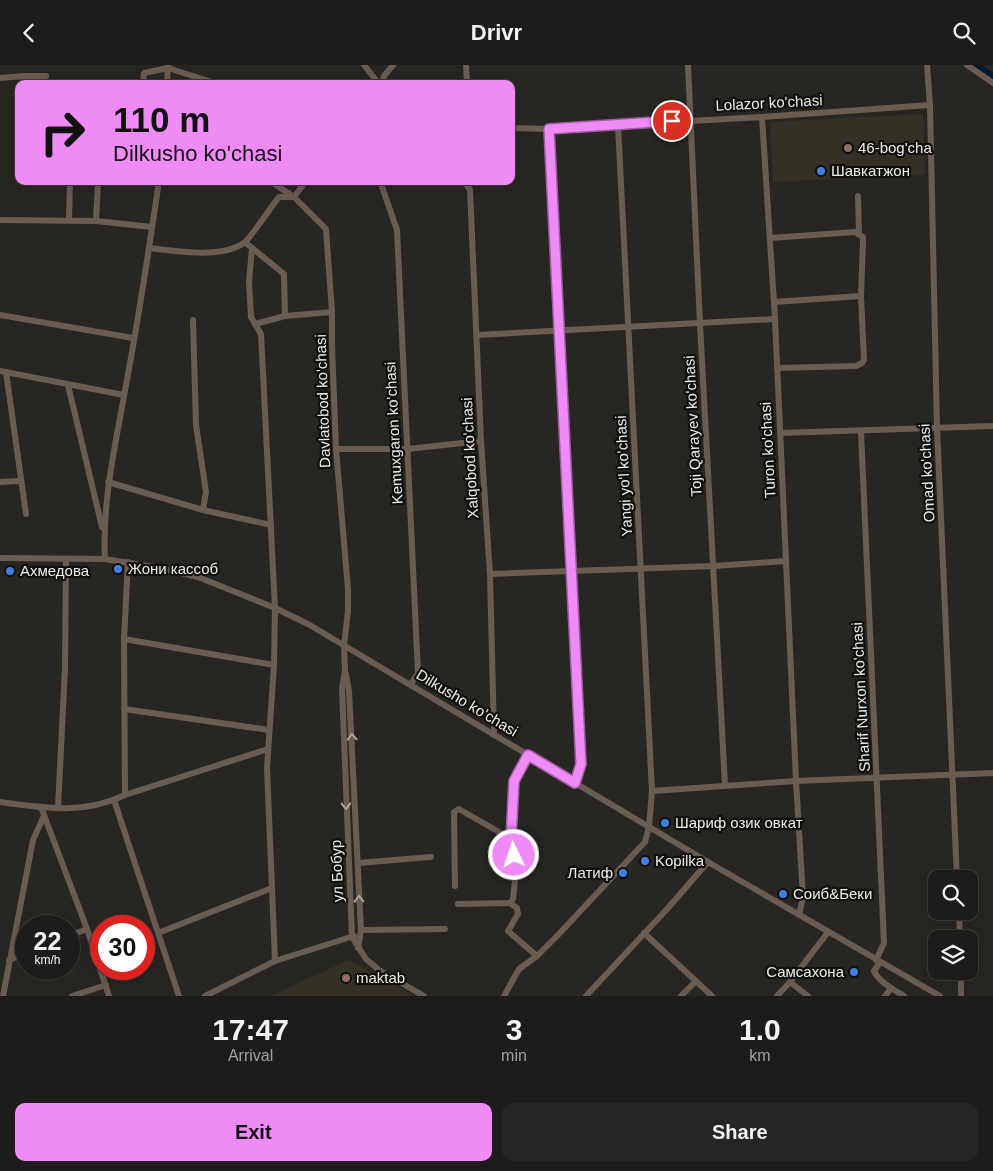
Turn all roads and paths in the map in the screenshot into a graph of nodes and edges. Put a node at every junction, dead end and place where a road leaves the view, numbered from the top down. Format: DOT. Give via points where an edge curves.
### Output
graph roads {
  1 [pos="364,65"];
  2 [pos="392,65"];
  3 [pos="466,65"];
  4 [pos="688,65"];
  5 [pos="927,65"];
  6 [pos="967,65"];
  7 [pos="168,67"];
  8 [pos="46,76"];
  9 [pos="0,78"];
  10 [pos="24,80"];
  11 [pos="143,80"];
  12 [pos="167,80"];
  13 [pos="206,80"];
  14 [pos="377,80"];
  15 [pos="382,80"];
  16 [pos="467,80"];
  17 [pos="993,83"];
  18 [pos="930,105"];
  19 [pos="762,117"];
  20 [pos="690,120"];
  21 [pos="618,125"];
  22 [pos="515,128"];
  23 [pos="549,129"];
  24 [pos="70,185"];
  25 [pos="98,185"];
  26 [pos="158,185"];
  27 [pos="276,185"];
  28 [pos="303,185"];
  29 [pos="381,185"];
  30 [pos="467,185"];
  31 [pos="470,185"];
  32 [pos="470,190"];
  33 [pos="858,196"];
  34 [pos="294,197"];
  35 [pos="69,220"];
  36 [pos="0,221"];
  37 [pos="96,221"];
  38 [pos="152,227"];
  39 [pos="860,233"];
  40 [pos="770,238"];
  41 [pos="246,243"];
  42 [pos="149,248"];
  43 [pos="252,248"];
  44 [pos="861,297"];
  45 [pos="774,302"];
  46 [pos="332,312"];
  47 [pos="0,315"];
  48 [pos="285,316"];
  49 [pos="775,319"];
  50 [pos="193,320"];
  51 [pos="255,323"];
  52 [pos="700,324"];
  53 [pos="629,326"];
  54 [pos="558,331"];
  55 [pos="477,335"];
  56 [pos="134,338"];
  57 [pos="777,368"];
  58 [pos="3,372"];
  59 [pos="68,385"];
  60 [pos="124,395"];
  61 [pos="993,426"];
  62 [pos="937,428"];
  63 [pos="861,431"];
  64 [pos="780,433"];
  65 [pos="481,441"];
  66 [pos="336,449"];
  67 [pos="407,449"];
  68 [pos="22,481"];
  69 [pos="0,482"];
  70 [pos="108,482"];
  71 [pos="203,510"];
  72 [pos="26,514"];
  73 [pos="271,525"];
  74 [pos="104,535"];
  75 [pos="0,558"];
  76 [pos="66,559"];
  77 [pos="105,559"];
  78 [pos="786,561"];
  79 [pos="128,562"];
  80 [pos="714,566"];
  81 [pos="641,568"];
  82 [pos="571,571"];
  83 [pos="490,574"];
  84 [pos="275,608"];
  85 [pos="124,639"];
  86 [pos="344,646"];
  87 [pos="274,665"];
  88 [pos="345,670"];
  89 [pos="411,684"];
  90 [pos="124,709"];
  91 [pos="269,730"];
  92 [pos="494,735"];
  93 [pos="268,749"];
  94 [pos="528,755"];
  95 [pos="993,773"];
  96 [pos="954,775"];
  97 [pos="878,778"];
  98 [pos="796,781"];
  99 [pos="575,783"];
  100 [pos="725,785"];
  101 [pos="652,791"];
  102 [pos="124,795"];
  103 [pos="114,799"];
  104 [pos="0,802"];
  105 [pos="41,807"];
  106 [pos="58,808"];
  107 [pos="44,816"];
  108 [pos="649,827"];
  109 [pos="511,839"];
  110 [pos="431,857"];
  111 [pos="708,862"];
  112 [pos="358,863"];
  113 [pos="957,870"];
  114 [pos="455,886"];
  115 [pos="272,888"];
  116 [pos="510,903"];
  117 [pos="458,904"];
  118 [pos="799,915"];
  119 [pos="87,929"];
  120 [pos="445,929"];
  121 [pos="80,932"];
  122 [pos="360,932"];
  123 [pos="828,932"];
  124 [pos="158,933"];
  125 [pos="644,933"];
  126 [pos="352,937"];
  127 [pos="358,948"];
  128 [pos="537,956"];
  129 [pos="15,958"];
  130 [pos="9,960"];
  131 [pos="275,961"];
  132 [pos="878,961"];
  133 [pos="961,980"];
  134 [pos="696,981"];
  135 [pos="790,982"];
  136 [pos="106,985"];
  137 [pos="891,988"];
  138 [pos="3,996"];
  139 [pos="72,996"];
  140 [pos="109,996"];
  141 [pos="179,996"];
  142 [pos="205,996"];
  143 [pos="424,996"];
  144 [pos="504,996"];
  145 [pos="586,996"];
  146 [pos="681,996"];
  147 [pos="712,996"];
  148 [pos="777,996"];
  149 [pos="808,996"];
  150 [pos="885,996"];
  151 [pos="904,996"];
  152 [pos="940,996"];
  153 [pos="962,996"];
  1 -- 14 [label="street"];
  2 -- 15 [label="street"];
  3 -- 16 [label="street"];
  4 -- 20 [label="street, Toji Qarayev ko'chasi"];
  5 -- 18 [label="street, Omad ko'chasi"];
  6 -- 17 [label="street"];
  7 -- 11 [label="street" via="144,73"];
  7 -- 12 [label="street"];
  7 -- 13 [label="street"];
  8 -- 10 [label="street"];
  9 -- 10 [label="street"];
  18 -- 19 [label="street, Lolazor ko'chasi"];
  18 -- 62 [label="street, Omad ko'chasi"];
  19 -- 20 [label="street, Lolazor ko'chasi"];
  19 -- 40 [label="street, Turon ko'chasi"];
  20 -- 21 [label="street, Lolazor ko'chasi"];
  20 -- 52 [label="street, Toji Qarayev ko'chasi"];
  21 -- 23 [label="street, Lolazor ko'chasi"];
  21 -- 53 [label="street, Yangi yo'l ko'chasi"];
  22 -- 23 [label="street, Lolazor ko'chasi"];
  23 -- 54 [label="street"];
  24 -- 35 [label="street"];
  25 -- 37 [label="street"];
  26 -- 38 [label="street"];
  27 -- 34 [label="street, Davlatobod ko'chasi"];
  28 -- 34 [label="street"];
  29 -- 67 [label="street, Kemuxgaron ko'chasi" via="397,230"];
  30 -- 32 [label="street"];
  31 -- 32 [label="street, Xalqobod ko'chasi"];
  32 -- 55 [label="street, Xalqobod ko'chasi"];
  33 -- 39 [label="street"];
  34 -- 41 [label="street" via="278,197"];
  34 -- 46 [label="street, Davlatobod ko'chasi" via="326,229"];
  35 -- 36 [label="street"];
  35 -- 37 [label="street"];
  37 -- 38 [label="street"];
  38 -- 42 [label="street"];
  39 -- 40 [label="street"];
  39 -- 44 [label="street" via="863,237"];
  40 -- 45 [label="street, Turon ko'chasi"];
  41 -- 42 [label="street" via="225,251"];
  41 -- 43 [label="street"];
  42 -- 56 [label="street"];
  43 -- 48 [label="street" via="284,274"];
  43 -- 51 [label="street" via="249,282 251,317"];
  44 -- 45 [label="street"];
  44 -- 57 [label="street" via="864,360 860,365"];
  45 -- 49 [label="street, Turon ko'chasi"];
  46 -- 48 [label="street"];
  46 -- 66 [label="street, Davlatobod ko'chasi"];
  47 -- 56 [label="street"];
  48 -- 51 [label="street"];
  49 -- 52 [label="street"];
  49 -- 57 [label="street, Turon ko'chasi"];
  50 -- 71 [label="street" via="196,425 206,492"];
  51 -- 73 [label="street" via="261,334"];
  52 -- 53 [label="street"];
  52 -- 80 [label="street, Toji Qarayev ko'chasi"];
  53 -- 54 [label="street"];
  53 -- 81 [label="street, Yangi yo'l ko'chasi"];
  54 -- 55 [label="street"];
  54 -- 82 [label="street"];
  55 -- 65 [label="street, Xalqobod ko'chasi"];
  56 -- 60 [label="street"];
  57 -- 64 [label="street, Turon ko'chasi"];
  58 -- 59 [label="street"];
  58 -- 68 [label="street"];
  59 -- 60 [label="street"];
  59 -- 74 [label="street"];
  60 -- 70 [label="street"];
  61 -- 62 [label="street"];
  62 -- 63 [label="street"];
  62 -- 96 [label="street, Omad ko'chasi"];
  63 -- 64 [label="street"];
  63 -- 97 [label="street, Sharif Nurxon ko'chasi"];
  64 -- 78 [label="street, Turon ko'chasi"];
  65 -- 67 [label="street"];
  65 -- 83 [label="street, Xalqobod ko'chasi"];
  66 -- 67 [label="street"];
  66 -- 86 [label="street, Davlatobod ko'chasi" via="348,589"];
  67 -- 89 [label="street, Kemuxgaron ko'chasi" via="418,673"];
  68 -- 69 [label="street"];
  68 -- 72 [label="street"];
  70 -- 71 [label="street"];
  70 -- 74 [label="street"];
  71 -- 73 [label="street"];
  73 -- 84 [label="street"];
  74 -- 77 [label="street"];
  75 -- 76 [label="street, Dilkusho ko'chasi"];
  76 -- 77 [label="street, Dilkusho ko'chasi"];
  76 -- 106 [label="street" via="65,668"];
  77 -- 79 [label="street, Dilkusho ko'chasi"];
  78 -- 80 [label="street"];
  78 -- 98 [label="street, Turon ko'chasi"];
  79 -- 84 [label="street, Dilkusho ko'chasi" via="198,577"];
  79 -- 85 [label="street"];
  80 -- 81 [label="street"];
  80 -- 100 [label="street, Toji Qarayev ko'chasi"];
  81 -- 82 [label="street"];
  81 -- 101 [label="street, Yangi yo'l ko'chasi"];
  82 -- 83 [label="street"];
  82 -- 99 [label="street" via="581,764"];
  83 -- 92 [label="street, Xalqobod ko'chasi"];
  84 -- 86 [label="street, Dilkusho ko'chasi"];
  84 -- 87 [label="street"];
  85 -- 87 [label="street"];
  85 -- 90 [label="street"];
  86 -- 88 [label="street, ул Бобур"];
  86 -- 89 [label="street, Dilkusho ko'chasi"];
  87 -- 91 [label="street"];
  112 -- 88 [label="street, one-way" via="349,691"];
  88 -- 126 [label="street, ул Бобур, one-way" via="342,689"];
  89 -- 92 [label="street, Dilkusho ko'chasi"];
  90 -- 91 [label="street"];
  90 -- 102 [label="street"];
  91 -- 93 [label="street"];
  92 -- 94 [label="street, Dilkusho ko'chasi"];
  93 -- 102 [label="street"];
  93 -- 115 [label="street"];
  94 -- 99 [label="street, Dilkusho ko'chasi"];
  94 -- 109 [label="street" via="514,781"];
  95 -- 96 [label="street"];
  96 -- 97 [label="street"];
  96 -- 113 [label="street, Omad ko'chasi"];
  97 -- 98 [label="street"];
  97 -- 132 [label="street, Sharif Nurxon ko'chasi" via="884,943"];
  98 -- 100 [label="street"];
  98 -- 118 [label="street, Turon ko'chasi" via="804,897"];
  99 -- 108 [label="street, Dilkusho ko'chasi"];
  100 -- 101 [label="street"];
  101 -- 108 [label="street, Yangi yo'l ko'chasi"];
  102 -- 103 [label="street"];
  103 -- 106 [label="street" via="84,808"];
  103 -- 124 [label="street"];
  104 -- 105 [label="street"];
  105 -- 106 [label="street"];
  105 -- 107 [label="street"];
  107 -- 119 [label="street"];
  107 -- 130 [label="street" via="32,840"];
  108 -- 111 [label="street, Dilkusho ko'chasi"];
  108 -- 128 [label="street" via="645,842"];
  109 -- 114 [label="street" via="459,809 454,812"];
  109 -- 116 [label="street" via="516,871"];
  110 -- 112 [label="street"];
  111 -- 118 [label="street, Dilkusho ko'chasi"];
  111 -- 125 [label="street"];
  122 -- 112 [label="street, one-way"];
  115 -- 124 [label="street"];
  115 -- 131 [label="street"];
  116 -- 117 [label="street"];
  116 -- 128 [label="street" via="517,908 518,914 508,931"];
  118 -- 123 [label="street, Dilkusho ko'chasi"];
  119 -- 121 [label="street"];
  119 -- 136 [label="street"];
  120 -- 122 [label="street"];
  122 -- 126 [label="street"];
  122 -- 127 [label="street"];
  123 -- 132 [label="street, Dilkusho ko'chasi"];
  123 -- 135 [label="street"];
  124 -- 141 [label="street"];
  125 -- 134 [label="street"];
  125 -- 145 [label="street"];
  126 -- 127 [label="street"];
  126 -- 131 [label="street"];
  127 -- 143 [label="street" via="379,970"];
  128 -- 144 [label="street" via="519,969"];
  129 -- 130 [label="street"];
  130 -- 138 [label="street"];
  131 -- 142 [label="street"];
  132 -- 137 [label="street" via="875,975"];
  132 -- 152 [label="street, Dilkusho ko'chasi"];
  133 -- 153 [label="street"];
  134 -- 146 [label="street"];
  134 -- 147 [label="street"];
  135 -- 148 [label="street"];
  135 -- 149 [label="street"];
  136 -- 139 [label="street"];
  136 -- 140 [label="street"];
  137 -- 150 [label="street"];
  137 -- 151 [label="street"];
}
